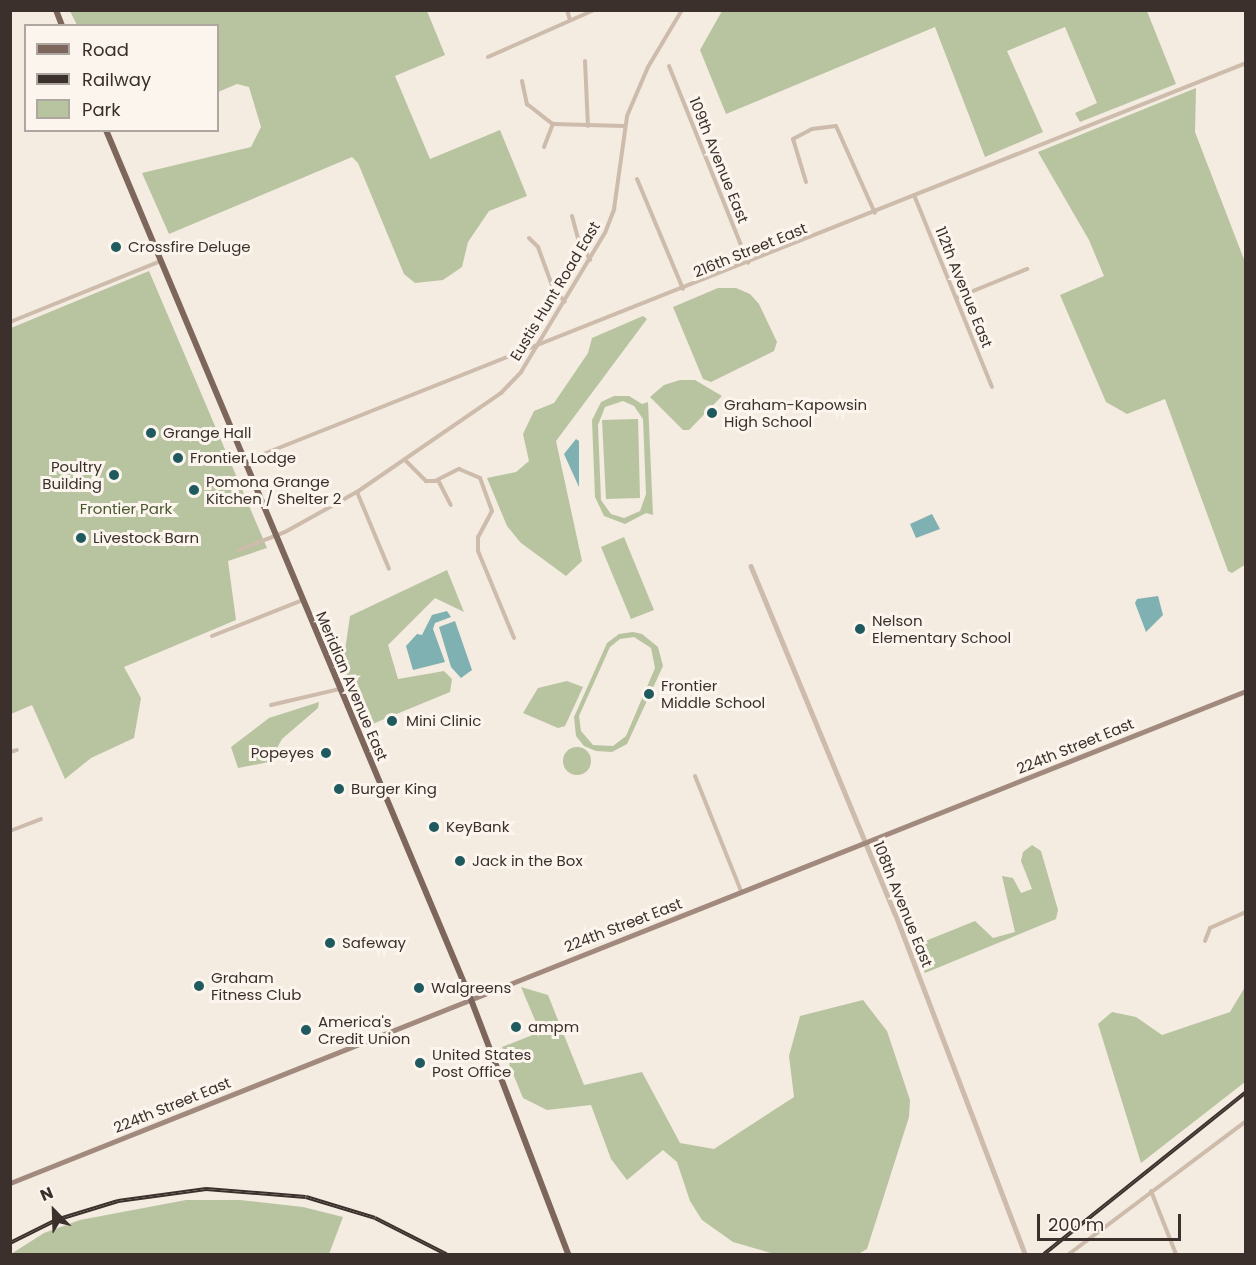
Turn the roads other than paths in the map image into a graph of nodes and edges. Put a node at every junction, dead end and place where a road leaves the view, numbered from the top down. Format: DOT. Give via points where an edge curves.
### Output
graph roads {
  1 [pos="567,10"];
  2 [pos="594,10"];
  3 [pos="681,11"];
  4 [pos="570,20"];
  5 [pos="488,57"];
  6 [pos="585,62"];
  7 [pos="1245,63"];
  8 [pos="669,66"];
  9 [pos="522,81"];
  10 [pos="553,124"];
  11 [pos="588,126"];
  12 [pos="624,126"];
  13 [pos="107,132"];
  14 [pos="544,147"];
  15 [pos="637,179"];
  16 [pos="806,182"];
  17 [pos="914,195"];
  18 [pos="874,213"];
  19 [pos="572,216"];
  20 [pos="529,238"];
  21 [pos="590,260"];
  22 [pos="161,261"];
  23 [pos="748,263"];
  24 [pos="1027,269"];
  25 [pos="683,289"];
  26 [pos="956,298"];
  27 [pos="565,302"];
  28 [pos="10,322"];
  29 [pos="538,346"];
  30 [pos="993,387"];
  31 [pos="261,455"];
  32 [pos="405,460"];
  33 [pos="438,480"];
  34 [pos="357,492"];
  35 [pos="451,505"];
  36 [pos="276,536"];
  37 [pos="239,550"];
  38 [pos="751,566"];
  39 [pos="389,569"];
  40 [pos="303,600"];
  41 [pos="212,636"];
  42 [pos="514,638"];
  43 [pos="340,689"];
  44 [pos="1245,691"];
  45 [pos="271,705"];
  46 [pos="17,750"];
  47 [pos="10,752"];
  48 [pos="695,776"];
  49 [pos="41,819"];
  50 [pos="10,831"];
  51 [pos="865,843"];
  52 [pos="741,891"];
  53 [pos="1245,912"];
  54 [pos="1205,941"];
  55 [pos="470,997"];
  56 [pos="1245,1121"];
  57 [pos="10,1183"];
  58 [pos="1151,1191"];
  59 [pos="568,1254"];
  60 [pos="1025,1254"];
  61 [pos="1069,1254"];
  62 [pos="1176,1254"];
  1 -- 4 [label="street"];
  2 -- 4 [label="street"];
  3 -- 12 [label="street, Eustis Hunt Road East" via="648,67"];
  4 -- 5 [label="street"];
  6 -- 11 [label="street"];
  7 -- 17 [label="street, 216th Street East"];
  8 -- 23 [label="street, 109th Avenue East"];
  9 -- 10 [label="street" via="527,104"];
  10 -- 11 [label="street"];
  10 -- 14 [label="street"];
  11 -- 12 [label="street"];
  12 -- 21 [label="street, Eustis Hunt Road East" via="614,209"];
  13 -- 22 [label="main road, Meridian Avenue East"];
  15 -- 25 [label="street"];
  16 -- 18 [label="street" via="793,139 812,129 836,126"];
  17 -- 18 [label="street, 216th Street East"];
  17 -- 26 [label="street, 112th Avenue East"];
  18 -- 23 [label="street, 216th Street East"];
  19 -- 21 [label="street"];
  20 -- 27 [label="street" via="538,247 553,288"];
  21 -- 27 [label="street, Eustis Hunt Road East"];
  22 -- 28 [label="street"];
  22 -- 36 [label="main road, Meridian Avenue East"];
  23 -- 25 [label="street, 216th Street East"];
  24 -- 26 [label="street"];
  25 -- 29 [label="street, 216th Street East"];
  26 -- 30 [label="street, 112th Avenue East"];
  27 -- 29 [label="street, Eustis Hunt Road East"];
  29 -- 31 [label="street, 216th Street East"];
  29 -- 32 [label="street, Eustis Hunt Road East" via="501,393"];
  32 -- 33 [label="street" via="418,478"];
  32 -- 34 [label="street, Eustis Hunt Road East"];
  33 -- 35 [label="street"];
  33 -- 42 [label="street" via="454,470 469,470 485,490 491,516 480,532 477,546"];
  34 -- 36 [label="street, Eustis Hunt Road East"];
  34 -- 39 [label="street"];
  36 -- 37 [label="street, Eustis Hunt Road East"];
  36 -- 40 [label="main road, Meridian Avenue East"];
  38 -- 51 [label="street, 108th Avenue East"];
  40 -- 41 [label="street"];
  40 -- 43 [label="main road, Meridian Avenue East"];
  43 -- 45 [label="street"];
  43 -- 55 [label="main road, Meridian Avenue East"];
  44 -- 51 [label="main road, 224th Street East"];
  46 -- 47 [label="street"];
  48 -- 52 [label="street"];
  49 -- 50 [label="street"];
  51 -- 52 [label="main road, 224th Street East"];
  51 -- 60 [label="street, 108th Avenue East" via="899,922"];
  52 -- 55 [label="main road, 224th Street East"];
  53 -- 54 [label="street" via="1210,928"];
  55 -- 57 [label="main road, 224th Street East"];
  55 -- 59 [label="main road, Meridian Avenue East"];
  56 -- 58 [label="street"];
  58 -- 61 [label="street"];
  58 -- 62 [label="street"];
}
